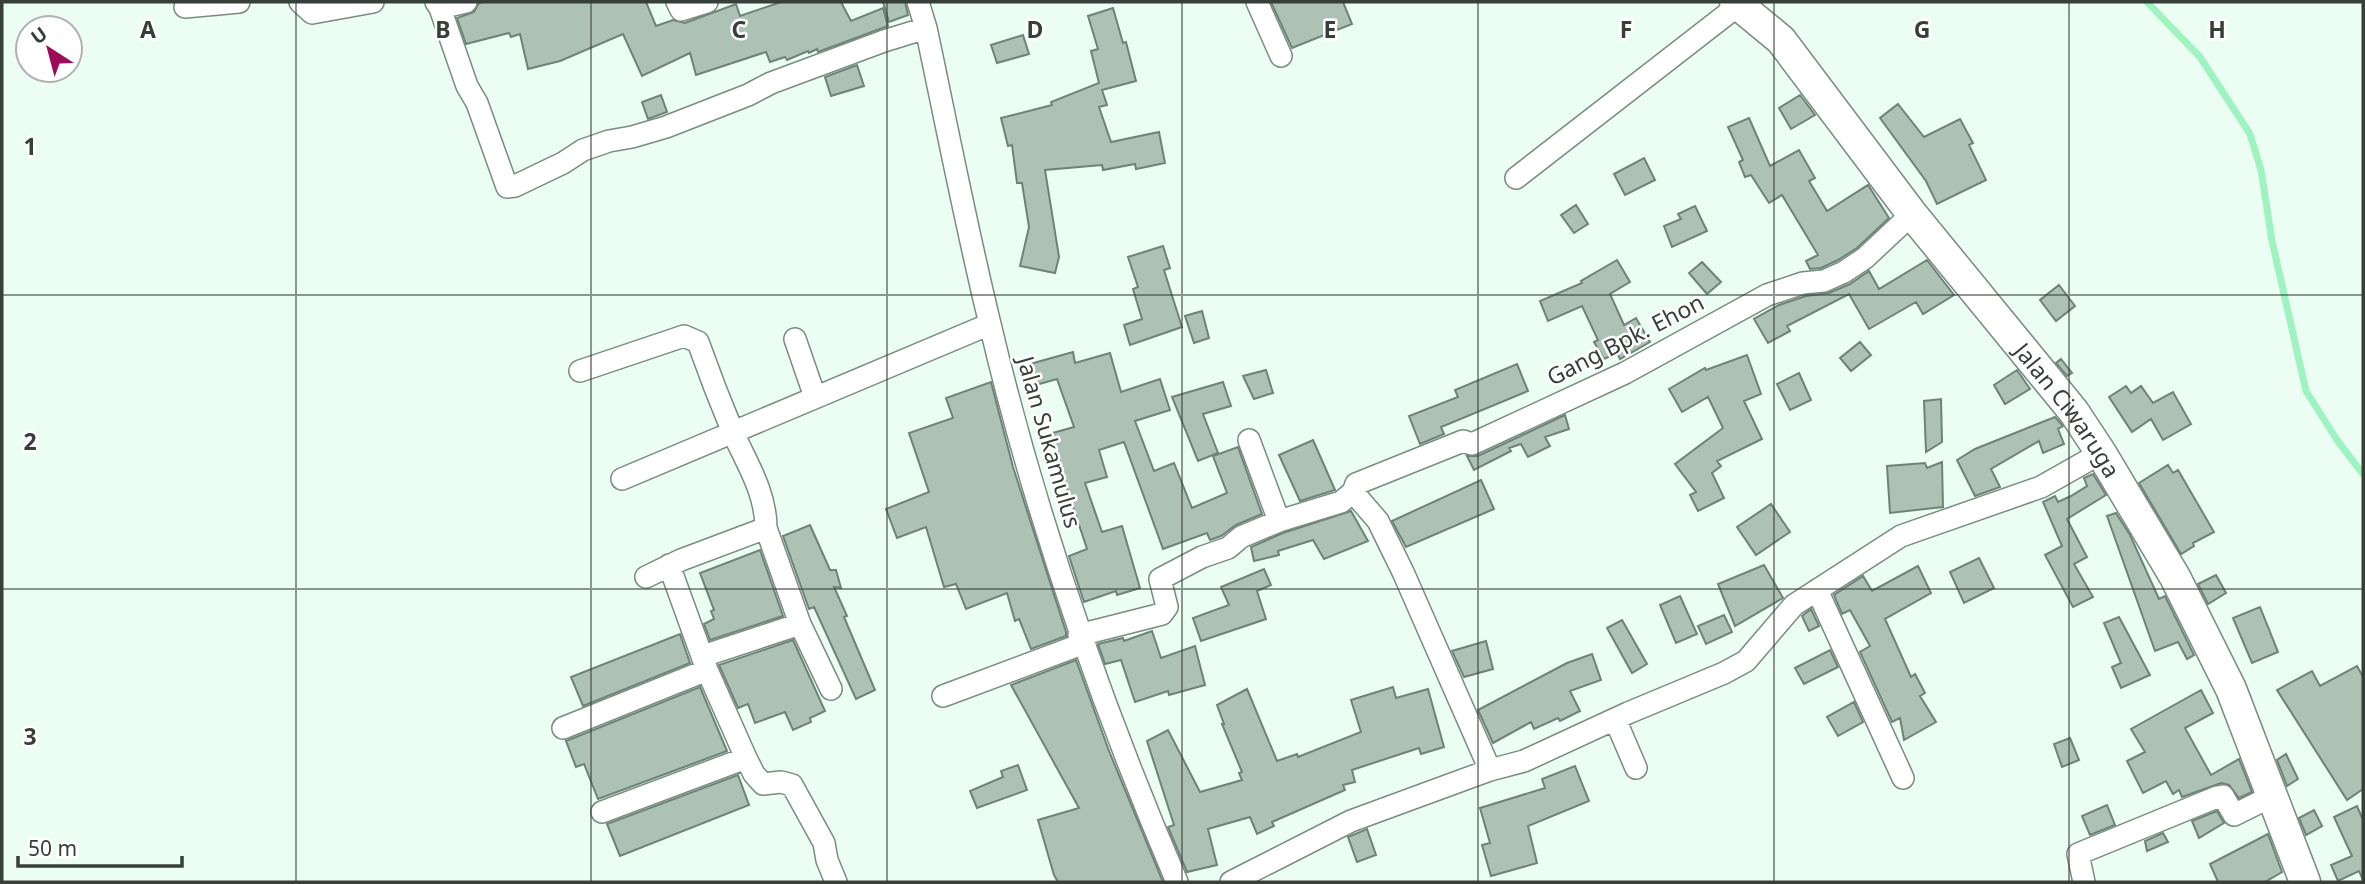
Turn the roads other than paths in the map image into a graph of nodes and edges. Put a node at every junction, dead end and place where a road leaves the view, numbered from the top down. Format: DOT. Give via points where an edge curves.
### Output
graph roads {
  1 [pos="239,2"];
  2 [pos="300,2"];
  3 [pos="373,2"];
  4 [pos="466,2"];
  5 [pos="677,2"];
  6 [pos="707,2"];
  7 [pos="918,2"];
  8 [pos="1257,2"];
  9 [pos="1737,3"];
  10 [pos="438,5"];
  11 [pos="185,7"];
  12 [pos="926,28"];
  13 [pos="1281,56"];
  14 [pos="1516,178"];
  15 [pos="1912,214"];
  16 [pos="989,324"];
  17 [pos="795,339"];
  18 [pos="580,371"];
  19 [pos="815,397"];
  20 [pos="734,433"];
  21 [pos="1249,440"];
  22 [pos="2101,453"];
  23 [pos="621,479"];
  24 [pos="1353,492"];
  25 [pos="1279,521"];
  26 [pos="766,528"];
  27 [pos="669,565"];
  28 [pos="646,577"];
  29 [pos="1817,590"];
  30 [pos="800,624"];
  31 [pos="1081,640"];
  32 [pos="705,663"];
  33 [pos="831,689"];
  34 [pos="943,696"];
  35 [pos="1615,719"];
  36 [pos="563,728"];
  37 [pos="746,758"];
  38 [pos="1636,768"];
  39 [pos="1490,770"];
  40 [pos="1903,778"];
  41 [pos="2272,796"];
  42 [pos="602,812"];
  43 [pos="836,882"];
  44 [pos="1177,882"];
  45 [pos="1231,882"];
  46 [pos="2084,882"];
  47 [pos="2305,882"];
  1 -- 11 [label="street"];
  2 -- 3 [label="street" via="312,13"];
  4 -- 10 [label="street"];
  5 -- 6 [label="street" via="681,10"];
  7 -- 12 [label="street, Jalan Sukamulus"];
  8 -- 13 [label="street"];
  9 -- 14 [label="street"];
  9 -- 15 [label="street, Jalan Ciwaruga" via="1781,40"];
  10 -- 12 [label="street" via="507,187 583,150 666,127 771,83"];
  12 -- 16 [label="street, Jalan Sukamulus"];
  15 -- 22 [label="street, Jalan Ciwaruga" via="2074,412"];
  15 -- 24 [label="street, Gang Bpk. Ehon" via="1866,258 1844,272 1767,295 1625,373 1472,444 1463,441 1374,476 1356,484"];
  16 -- 19 [label="street"];
  16 -- 31 [label="street, Jalan Sukamulus"];
  17 -- 19 [label="street"];
  18 -- 20 [label="street" via="684,336 698,342"];
  19 -- 20 [label="street"];
  20 -- 23 [label="street"];
  20 -- 26 [label="street" via="758,487"];
  21 -- 25 [label="street"];
  22 -- 29 [label="street" via="2041,487 1901,536"];
  22 -- 41 [label="street, Jalan Ciwaruga" via="2175,577 2231,689"];
  24 -- 25 [label="street, Gang Bpk. Ehon" via="1340,502"];
  24 -- 39 [label="street" via="1378,521"];
  25 -- 31 [label="street, Gang Bpk. Ehon" via="1160,579 1167,607 1162,614"];
  26 -- 27 [label="street"];
  26 -- 30 [label="street"];
  27 -- 28 [label="street"];
  27 -- 32 [label="street"];
  29 -- 35 [label="street" via="1794,605 1746,661"];
  29 -- 40 [label="street"];
  30 -- 32 [label="street"];
  30 -- 33 [label="street"];
  31 -- 34 [label="street"];
  31 -- 44 [label="street, Jalan Sukamulus"];
  32 -- 36 [label="street"];
  32 -- 37 [label="street"];
  35 -- 38 [label="street"];
  35 -- 39 [label="street" via="1524,761"];
  37 -- 42 [label="street"];
  37 -- 43 [label="street" via="763,784 792,785 824,843"];
  39 -- 45 [label="street" via="1350,821"];
  41 -- 46 [label="street" via="2234,815 2223,796 2217,797 2078,854"];
  41 -- 47 [label="street, Jalan Ciwaruga"];
}
